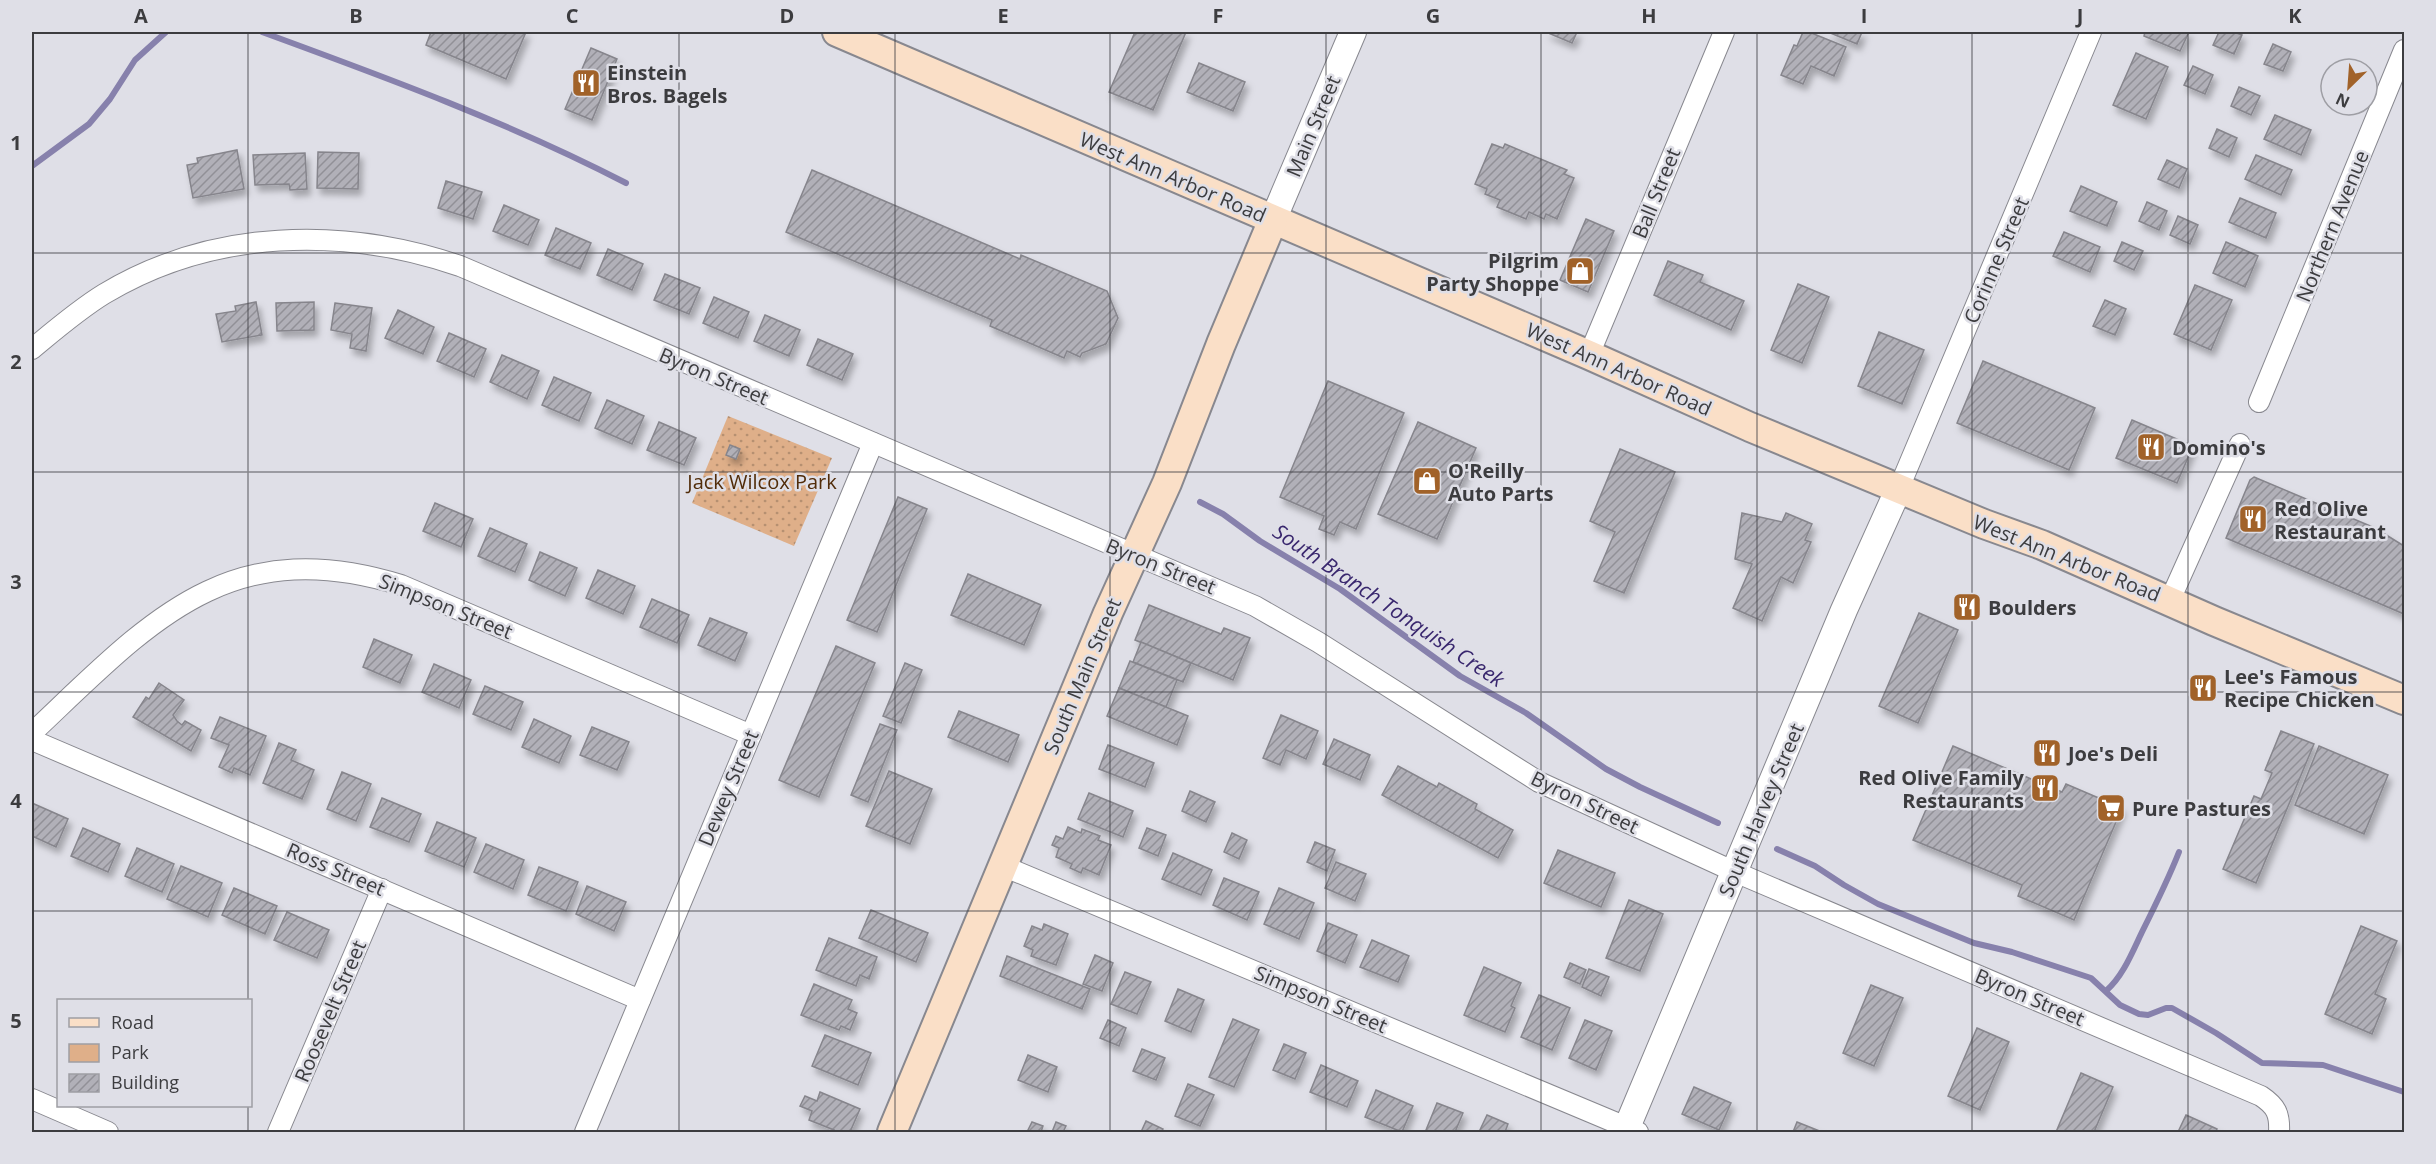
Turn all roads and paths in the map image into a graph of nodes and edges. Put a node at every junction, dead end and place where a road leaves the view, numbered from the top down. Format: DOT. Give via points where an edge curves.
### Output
graph roads {
  1 [pos="837,32"];
  2 [pos="1353,32"];
  3 [pos="1724,32"];
  4 [pos="2091,32"];
  5 [pos="2404,50"];
  6 [pos="1273,220"];
  7 [pos="32,350"];
  8 [pos="1588,355"];
  9 [pos="2259,402"];
  10 [pos="873,443"];
  11 [pos="2240,444"];
  12 [pos="1899,488"];
  13 [pos="1135,554"];
  14 [pos="2170,600"];
  15 [pos="2402,692"];
  16 [pos="32,733"];
  17 [pos="751,735"];
  18 [pos="32,740"];
  19 [pos="1003,866"];
  20 [pos="1735,872"];
  21 [pos="382,889"];
  22 [pos="640,1000"];
  23 [pos="32,1099"];
  24 [pos="1630,1131"];
  25 [pos="108,1132"];
  26 [pos="278,1132"];
  27 [pos="585,1132"];
  28 [pos="892,1132"];
  29 [pos="2279,1132"];
  1 -- 6 [label="main road, West Ann Arbor Road"];
  2 -- 6 [label="street, Main Street"];
  3 -- 8 [label="street, Ball Street"];
  4 -- 12 [label="street, Corinne Street"];
  5 -- 9 [label="street, Northern Avenue"];
  6 -- 8 [label="main road, West Ann Arbor Road"];
  6 -- 13 [label="main road, South Main Street"];
  7 -- 10 [label="street, Byron Street" via="104,294 186,259 234,246 284,240 363,242 460,266"];
  8 -- 12 [label="main road, West Ann Arbor Road"];
  10 -- 13 [label="street, Byron Street"];
  10 -- 17 [label="street, Dewey Street"];
  11 -- 14 [label="street"];
  12 -- 14 [label="main road, West Ann Arbor Road"];
  12 -- 20 [label="street, South Harvey Street" via="1844,609"];
  13 -- 19 [label="main road, South Main Street"];
  13 -- 20 [label="street, Byron Street" via="1255,606 1539,782"];
  14 -- 15 [label="main road, West Ann Arbor Road" via="2214,621"];
  16 -- 17 [label="street, Simpson Street" via="119,651 169,611 235,580 303,568 353,572 401,585"];
  17 -- 22 [label="street, Dewey Street"];
  18 -- 21 [label="street, Ross Street"];
  19 -- 24 [label="street, Simpson Street"];
  19 -- 28 [label="main road, South Main Street"];
  20 -- 24 [label="street, South Harvey Street"];
  20 -- 29 [label="street, Byron Street" via="2261,1096 2272,1103 2279,1115"];
  21 -- 22 [label="street, Ross Street"];
  21 -- 26 [label="street, Roosevelt Street"];
  22 -- 27 [label="street, Dewey Street"];
  23 -- 25 [label="street"];
}
